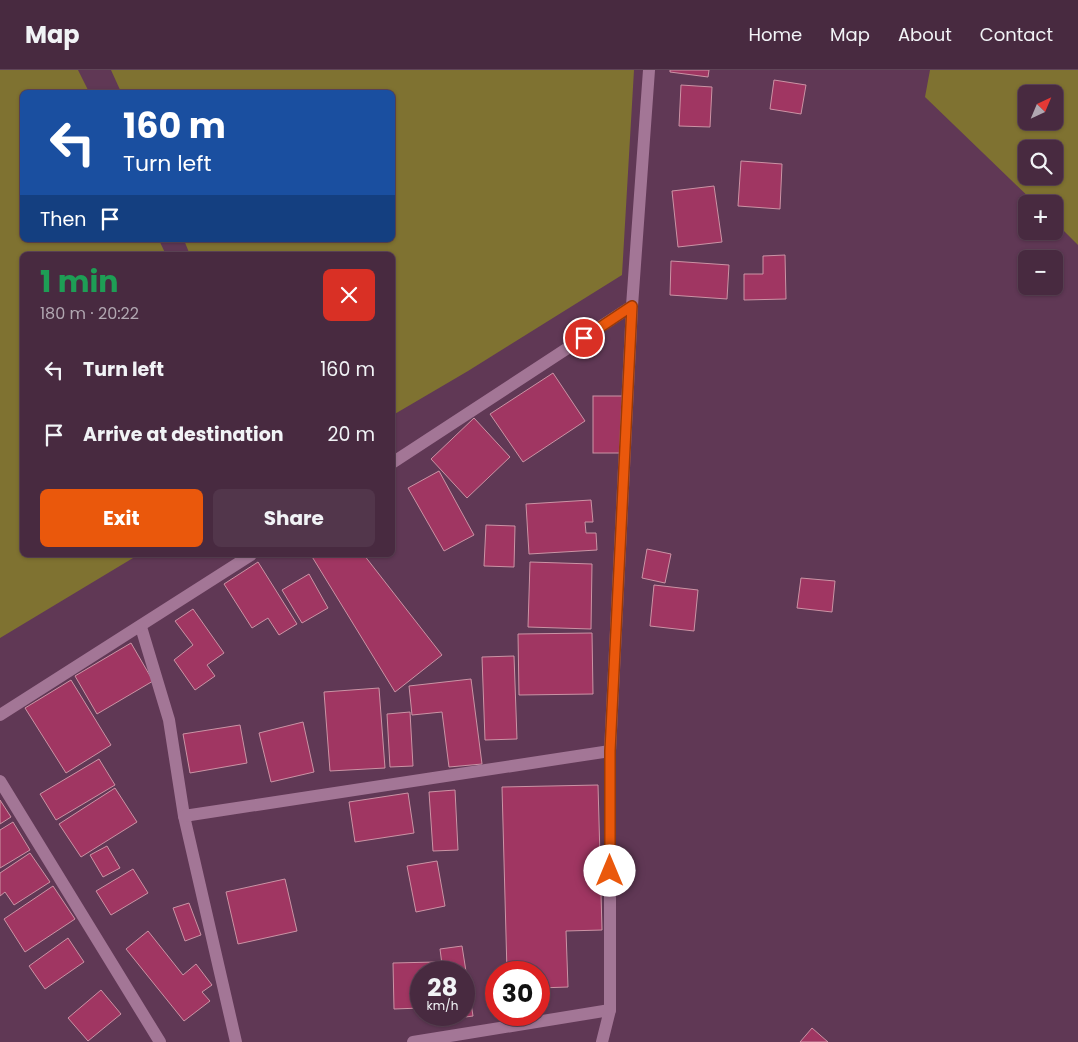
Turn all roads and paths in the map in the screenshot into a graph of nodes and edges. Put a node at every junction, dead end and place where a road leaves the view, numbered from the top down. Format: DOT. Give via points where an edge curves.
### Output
graph roads {
  1 [pos="649,70"];
  2 [pos="632,306"];
  3 [pos="395,461"];
  4 [pos="248,557"];
  5 [pos="141,626"];
  6 [pos="0,715"];
  7 [pos="610,751"];
  8 [pos="0,781"];
  9 [pos="184,816"];
  10 [pos="610,1010"];
  11 [pos="160,1042"];
  12 [pos="236,1042"];
  13 [pos="413,1042"];
  14 [pos="602,1042"];
  1 -- 2 [label="street"];
  2 -- 3 [label="street"];
  2 -- 7 [label="street"];
  4 -- 5 [label="street"];
  5 -- 6 [label="street"];
  5 -- 9 [label="street" via="169,720"];
  7 -- 9 [label="street"];
  7 -- 10 [label="street"];
  8 -- 11 [label="street"];
  9 -- 12 [label="street"];
  10 -- 13 [label="street"];
  10 -- 14 [label="street"];
}
